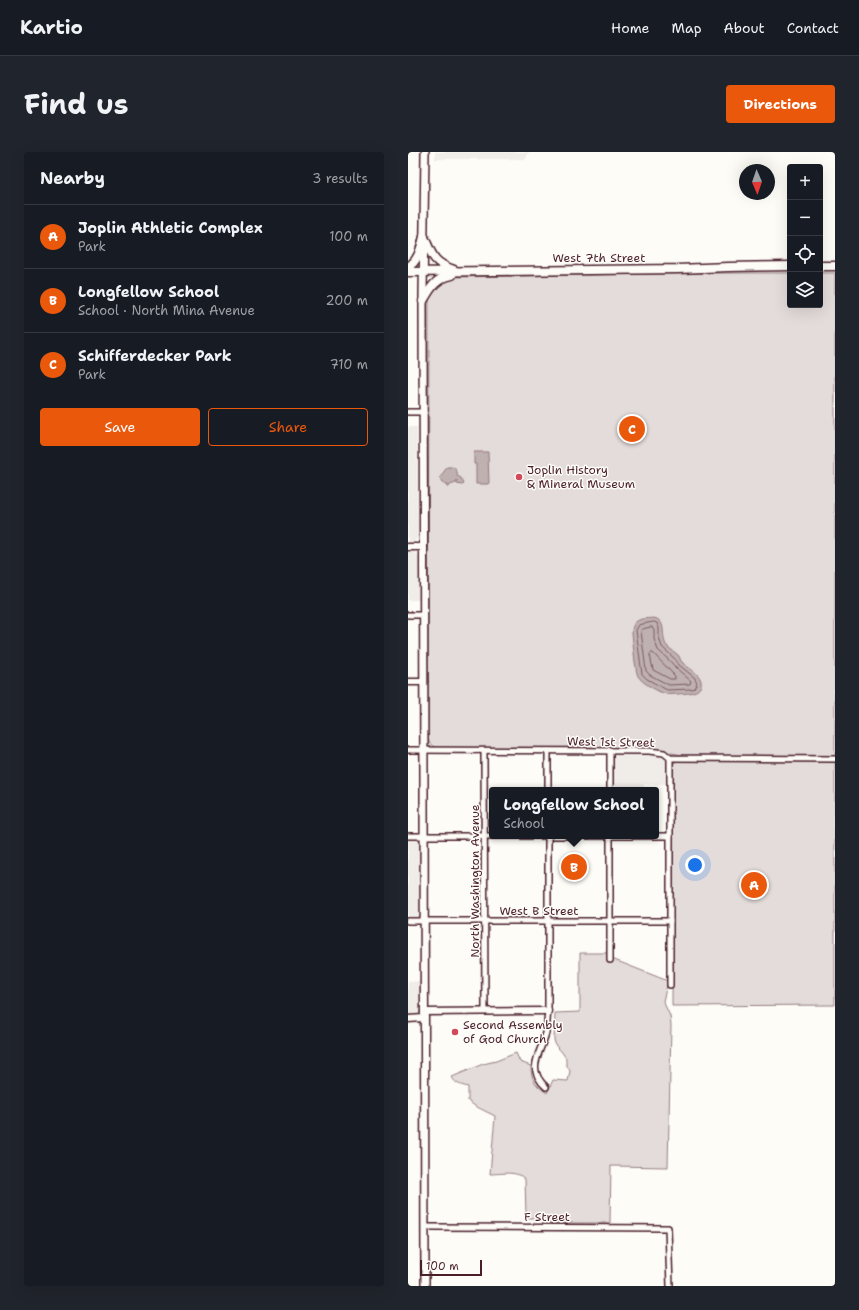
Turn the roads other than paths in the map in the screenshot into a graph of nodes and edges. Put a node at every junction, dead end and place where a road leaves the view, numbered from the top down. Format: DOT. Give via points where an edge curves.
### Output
graph roads {
  1 [pos="425,152"];
  2 [pos="424,236"];
  3 [pos="787,266"];
  4 [pos="823,266"];
  5 [pos="835,266"];
  6 [pos="408,267"];
  7 [pos="408,272"];
  8 [pos="423,272"];
  9 [pos="458,272"];
  10 [pos="423,301"];
  11 [pos="408,412"];
  12 [pos="424,412"];
  13 [pos="408,547"];
  14 [pos="424,548"];
  15 [pos="408,614"];
  16 [pos="424,615"];
  17 [pos="408,682"];
  18 [pos="424,682"];
  19 [pos="408,750"];
  20 [pos="424,750"];
  21 [pos="610,750"];
  22 [pos="484,751"];
  23 [pos="548,751"];
  24 [pos="670,758"];
  25 [pos="835,759"];
  26 [pos="548,787"];
  27 [pos="610,787"];
  28 [pos="408,836"];
  29 [pos="424,836"];
  30 [pos="659,836"];
  31 [pos="670,836"];
  32 [pos="484,837"];
  33 [pos="489,837"];
  34 [pos="548,839"];
  35 [pos="610,839"];
  36 [pos="408,921"];
  37 [pos="424,921"];
  38 [pos="485,921"];
  39 [pos="548,921"];
  40 [pos="610,921"];
  41 [pos="670,921"];
  42 [pos="610,960"];
  43 [pos="670,985"];
  44 [pos="485,1011"];
  45 [pos="548,1011"];
  46 [pos="424,1015"];
  47 [pos="408,1019"];
  48 [pos="546,1087"];
  49 [pos="425,1227"];
  50 [pos="425,1286"];
  51 [pos="670,1286"];
  1 -- 2 [label="main road"];
  2 -- 6 [label="main road" via="419,255"];
  2 -- 8 [label="main road"];
  2 -- 9 [label="main road" via="435,260"];
  3 -- 9 [label="main road, West 7th Street"];
  4 -- 5 [label="main road"];
  7 -- 8 [label="main road, West 7th Street"];
  8 -- 9 [label="main road, West 7th Street"];
  8 -- 10 [label="main road"];
  9 -- 10 [label="main road" via="439,279"];
  10 -- 12 [label="main road"];
  11 -- 12 [label="street"];
  12 -- 14 [label="main road"];
  13 -- 14 [label="street"];
  14 -- 16 [label="main road"];
  15 -- 16 [label="street"];
  16 -- 18 [label="main road"];
  17 -- 18 [label="street"];
  18 -- 20 [label="main road"];
  19 -- 20 [label="street, West 1st Street"];
  20 -- 22 [label="street, West 1st Street"];
  20 -- 29 [label="main road"];
  21 -- 23 [label="street, West 1st Street"];
  21 -- 24 [label="street, West 1st Street" via="656,752"];
  21 -- 27 [label="street"];
  22 -- 23 [label="street, West 1st Street"];
  22 -- 32 [label="street, North Washington Avenue"];
  23 -- 26 [label="street"];
  24 -- 25 [label="street, West 1st Street"];
  24 -- 31 [label="street"];
  28 -- 29 [label="street"];
  29 -- 32 [label="street"];
  29 -- 37 [label="main road"];
  30 -- 31 [label="street"];
  31 -- 41 [label="street"];
  32 -- 33 [label="street"];
  32 -- 38 [label="street, North Washington Avenue"];
  34 -- 39 [label="street"];
  35 -- 40 [label="street"];
  36 -- 37 [label="street, West B Street"];
  37 -- 38 [label="street, West B Street"];
  37 -- 46 [label="main road"];
  38 -- 39 [label="street, West B Street"];
  38 -- 44 [label="street, North Washington Avenue"];
  39 -- 40 [label="street, West B Street"];
  39 -- 45 [label="street"];
  40 -- 41 [label="street, West B Street"];
  40 -- 42 [label="street"];
  41 -- 43 [label="street"];
  44 -- 45 [label="street"];
  44 -- 46 [label="street"];
  45 -- 48 [label="street" via="546,1033 535,1067 538,1078"];
  46 -- 47 [label="street"];
  46 -- 49 [label="main road"];
  49 -- 50 [label="main road"];
  49 -- 51 [label="street, F Street" via="668,1228"];
}
